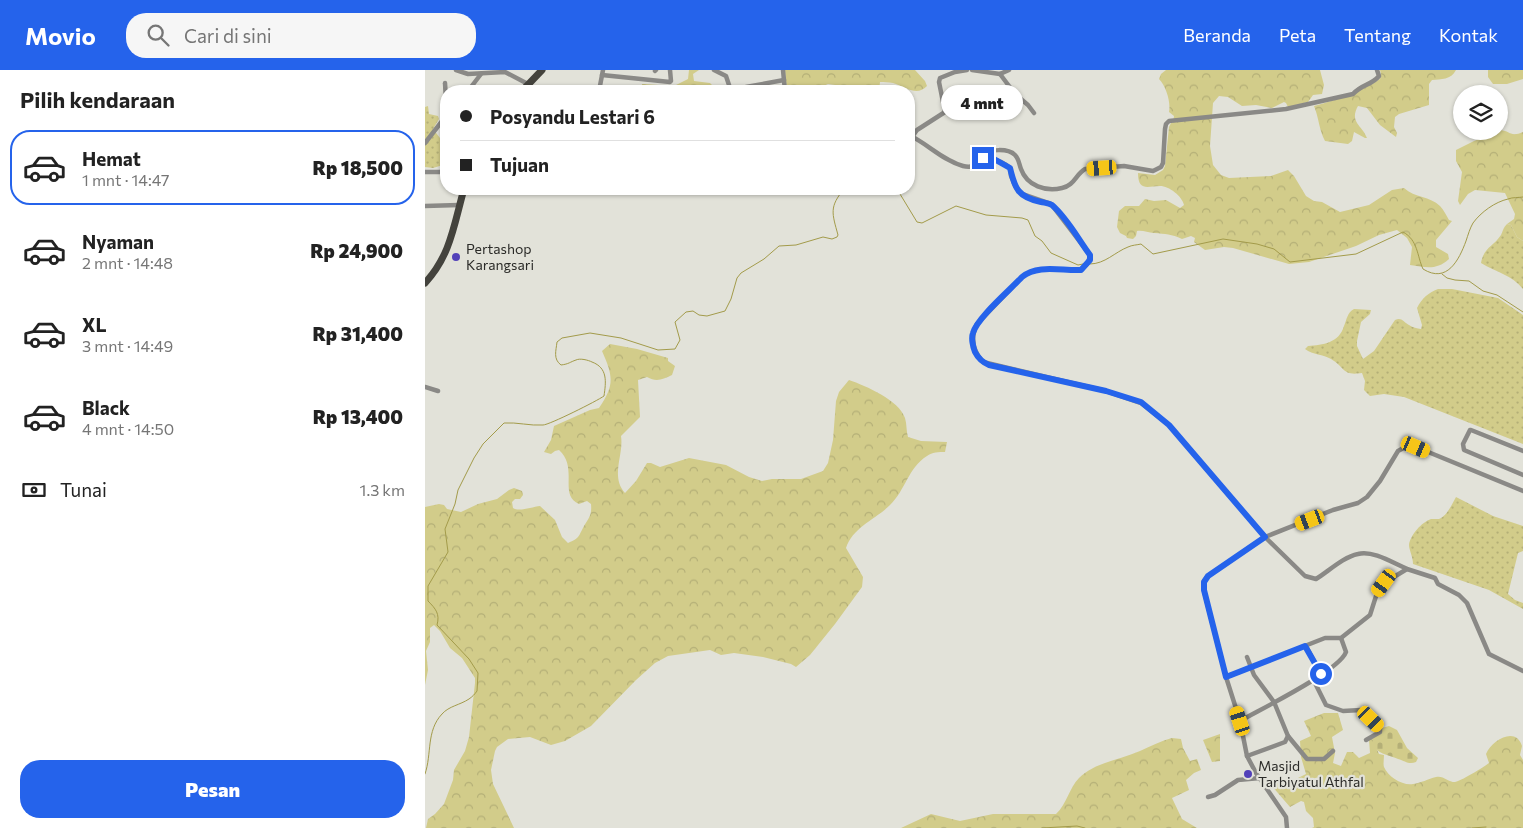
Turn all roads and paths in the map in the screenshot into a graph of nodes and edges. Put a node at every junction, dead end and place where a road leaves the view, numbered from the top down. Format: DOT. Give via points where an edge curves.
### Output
graph roads {
  1 [pos="456,70"];
  2 [pos="513,70"];
  3 [pos="542,70"];
  4 [pos="670,70"];
  5 [pos="715,70"];
  6 [pos="783,70"];
  7 [pos="967,70"];
  8 [pos="971,70"];
  9 [pos="1009,70"];
  10 [pos="1377,70"];
  11 [pos="602,73"];
  12 [pos="481,74"];
  13 [pos="1000,74"];
  14 [pos="514,76"];
  15 [pos="784,80"];
  16 [pos="528,84"];
  17 [pos="472,85"];
  18 [pos="729,85"];
  19 [pos="757,85"];
  20 [pos="784,85"];
  21 [pos="1034,113"];
  22 [pos="440,124"];
  23 [pos="915,132"];
  24 [pos="915,139"];
  25 [pos="425,143"];
  26 [pos="983,160"];
  27 [pos="425,172"];
  28 [pos="440,172"];
  29 [pos="462,195"];
  30 [pos="459,205"];
  31 [pos="425,206"];
  32 [pos="425,283"];
  33 [pos="425,387"];
  34 [pos="438,391"];
  35 [pos="1523,451"];
  36 [pos="1523,475"];
  37 [pos="1523,491"];
  38 [pos="1265,537"];
  39 [pos="1407,569"];
  40 [pos="1341,638"];
  41 [pos="1305,646"];
  42 [pos="1247,657"];
  43 [pos="1251,667"];
  44 [pos="1523,671"];
  45 [pos="1321,674"];
  46 [pos="1226,677"];
  47 [pos="1313,679"];
  48 [pos="1274,702"];
  49 [pos="1240,721"];
  50 [pos="1287,736"];
  51 [pos="1366,740"];
  52 [pos="1333,751"];
  53 [pos="1247,756"];
  54 [pos="1260,778"];
  55 [pos="1208,798"];
  56 [pos="1287,828"];
  1 -- 12 [label="street"];
  2 -- 14 [label="street"];
  3 -- 16 [label="main road"];
  4 -- 11 [label="street" via="670,82"];
  5 -- 18 [label="street" via="726,76"];
  6 -- 15 [label="street"];
  7 -- 23 [label="street" via="941,78 945,112"];
  8 -- 13 [label="street"];
  9 -- 13 [label="street"];
  10 -- 26 [label="street" via="1377,80 1353,94 1267,112 1169,121 1165,129 1163,163 1153,170 1124,166 1085,169 1068,186 1039,188 1028,180 1015,155 1010,152 991,150 983,155"];
  12 -- 14 [label="street" via="505,72"];
  12 -- 17 [label="street"];
  13 -- 21 [label="street"];
  14 -- 16 [label="street"];
  15 -- 19 [label="street"];
  15 -- 20 [label="street"];
  22 -- 25 [label="street"];
  24 -- 26 [label="street" via="947,160 964,166"];
  26 -- 38 [label="street" via="994,159 1005,164 1022,194 1051,204 1090,255 1085,268 1038,269 1022,277 977,324 972,337 978,356 989,365 1141,402 1169,425"];
  27 -- 28 [label="street"];
  29 -- 30 [label="main road"];
  30 -- 31 [label="street"];
  30 -- 32 [label="main road" via="449,245"];
  33 -- 34 [label="street"];
  35 -- 36 [label="street" via="1471,430 1463,444 1464,450"];
  37 -- 38 [label="street" via="1407,446 1398,451 1367,497"];
  38 -- 39 [label="street" via="1310,578 1316,579 1361,553"];
  38 -- 46 [label="street" via="1204,582"];
  39 -- 40 [label="street" via="1384,583 1370,615"];
  39 -- 44 [label="street" via="1435,578 1439,584 1464,599 1489,654"];
  40 -- 41 [label="street" via="1325,638"];
  40 -- 45 [label="street" via="1346,648 1345,655"];
  41 -- 43 [label="street"];
  41 -- 45 [label="street"];
  42 -- 43 [label="street"];
  43 -- 46 [label="street"];
  43 -- 48 [label="street"];
  45 -- 47 [label="street"];
  46 -- 49 [label="street"];
  47 -- 48 [label="street"];
  47 -- 51 [label="street" via="1326,705 1343,710 1361,710 1380,728 1380,732"];
  48 -- 49 [label="street"];
  48 -- 50 [label="street"];
  49 -- 53 [label="street"];
  50 -- 52 [label="street" via="1310,760 1324,759"];
  50 -- 53 [label="street" via="1285,742"];
  53 -- 54 [label="street"];
  54 -- 55 [label="street" via="1238,780"];
  54 -- 56 [label="street" via="1286,817"];
}
